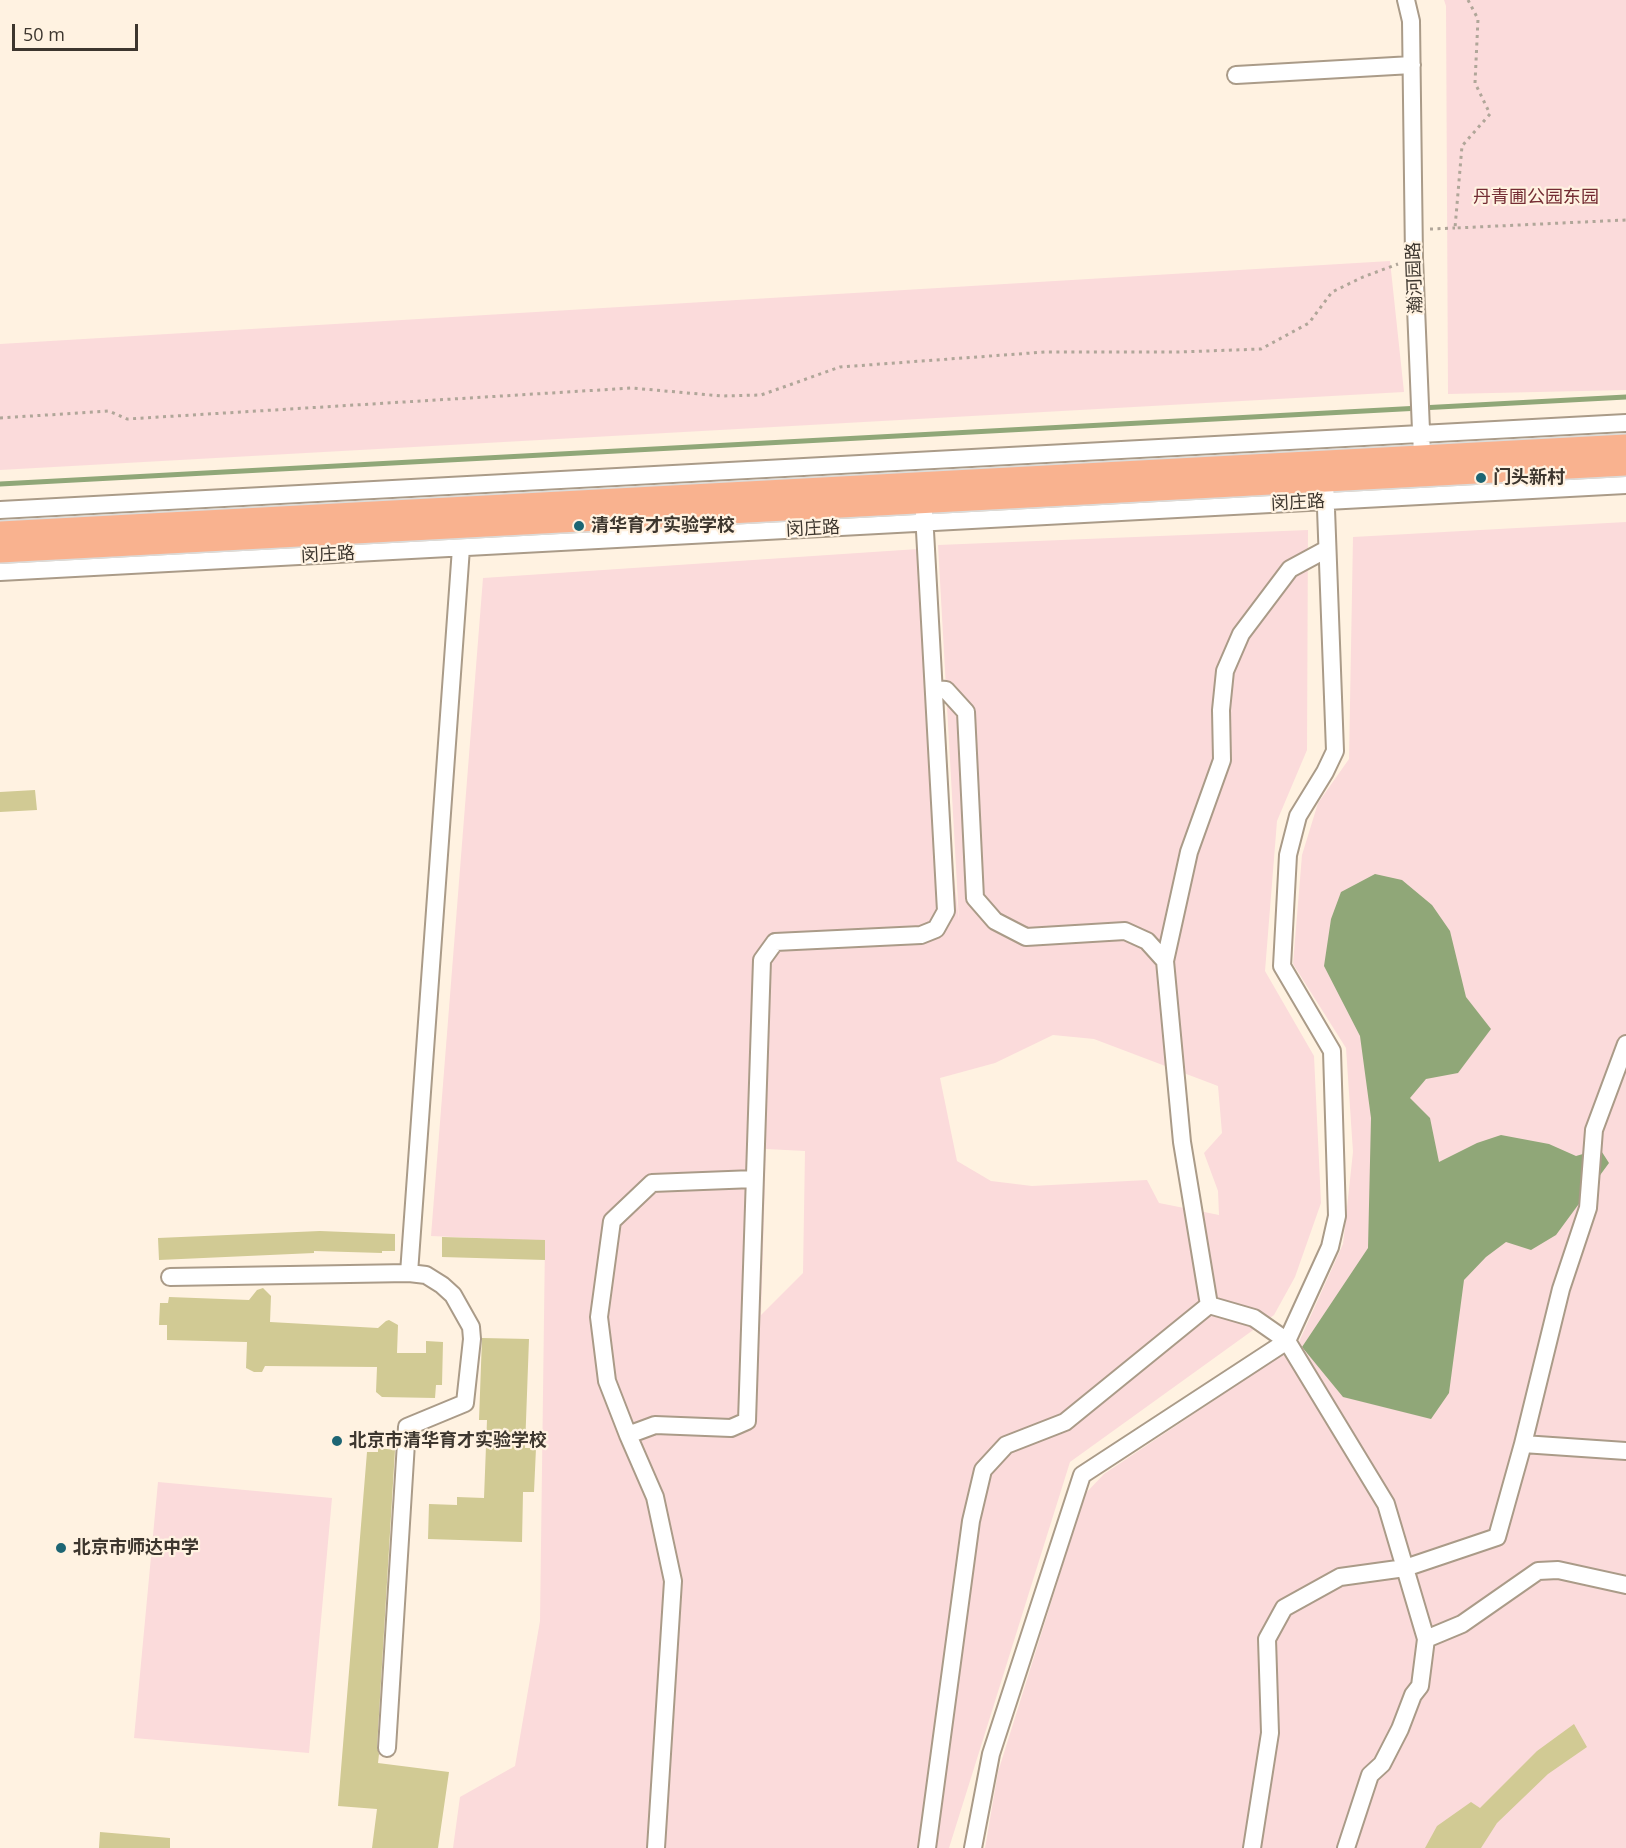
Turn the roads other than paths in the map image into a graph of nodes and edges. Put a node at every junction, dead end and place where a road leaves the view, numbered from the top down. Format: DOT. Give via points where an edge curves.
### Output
graph roads {
  1 [pos="1406,0"];
  2 [pos="1412,65"];
  3 [pos="1236,75"];
  4 [pos="1626,423"];
  5 [pos="1422,445"];
  6 [pos="1626,446"];
  7 [pos="1626,465"];
  8 [pos="1626,485"];
  9 [pos="1325,491"];
  10 [pos="0,510"];
  11 [pos="924,513"];
  12 [pos="0,532"];
  13 [pos="461,548"];
  14 [pos="1327,549"];
  15 [pos="0,552"];
  16 [pos="0,572"];
  17 [pos="934,689"];
  18 [pos="1165,961"];
  19 [pos="1626,1044"];
  20 [pos="754,1179"];
  21 [pos="409,1273"];
  22 [pos="170,1277"];
  23 [pos="1209,1305"];
  24 [pos="1287,1341"];
  25 [pos="628,1436"];
  26 [pos="1523,1444"];
  27 [pos="1626,1451"];
  28 [pos="1405,1568"];
  29 [pos="1626,1585"];
  30 [pos="1426,1639"];
  31 [pos="387,1748"];
  32 [pos="656,1848"];
  33 [pos="927,1848"];
  34 [pos="973,1848"];
  35 [pos="1252,1848"];
  36 [pos="1346,1848"];
  1 -- 2 [label="street, 瀚河园路" via="1411,21"];
  2 -- 3 [label="street"];
  2 -- 5 [label="street, 瀚河园路" via="1413,230"];
  4 -- 5 [label="street"];
  5 -- 6 [label="main road"];
  5 -- 9 [label="street"];
  5 -- 10 [label="street"];
  5 -- 12 [label="main road"];
  7 -- 9 [label="main road, 闵庄路"];
  8 -- 9 [label="street, 闵庄路"];
  9 -- 11 [label="main road, 闵庄路"];
  9 -- 14 [label="street"];
  11 -- 13 [label="street, 闵庄路"];
  11 -- 15 [label="main road, 闵庄路"];
  11 -- 17 [label="street"];
  13 -- 16 [label="street, 闵庄路"];
  13 -- 21 [label="street"];
  14 -- 18 [label="street" via="1290,568 1241,634 1226,671 1221,710 1222,760 1189,852"];
  14 -- 24 [label="street" via="1335,751 1298,816 1288,855 1282,966 1332,1051 1337,1216 1330,1247"];
  17 -- 18 [label="street" via="946,690 966,712 975,898 995,921 1026,937 1125,931 1147,941"];
  17 -- 20 [label="street" via="946,911 936,929 921,935 775,942 762,960"];
  18 -- 23 [label="street" via="1182,1142"];
  19 -- 26 [label="street" via="1594,1130 1588,1208 1561,1289"];
  20 -- 25 [label="street" via="747,1420 731,1428 655,1425"];
  20 -- 25 [label="street" via="652,1183 612,1221 599,1317 607,1381"];
  21 -- 22 [label="street"];
  21 -- 31 [label="street" via="426,1275 453,1295 471,1327 472,1339 465,1404 407,1427"];
  23 -- 24 [label="street" via="1254,1318"];
  23 -- 33 [label="street" via="1065,1422 1006,1445 984,1470 971,1521"];
  24 -- 28 [label="street" via="1386,1504"];
  24 -- 34 [label="street" via="1082,1475 991,1754"];
  25 -- 32 [label="street" via="656,1497 673,1581"];
  26 -- 27 [label="street"];
  26 -- 28 [label="street" via="1497,1537"];
  28 -- 30 [label="street"];
  28 -- 35 [label="street" via="1340,1577 1284,1608 1267,1638 1270,1733"];
  29 -- 30 [label="street" via="1558,1570 1538,1571 1461,1624"];
  30 -- 36 [label="street" via="1420,1686 1382,1764 1370,1775"];
}
